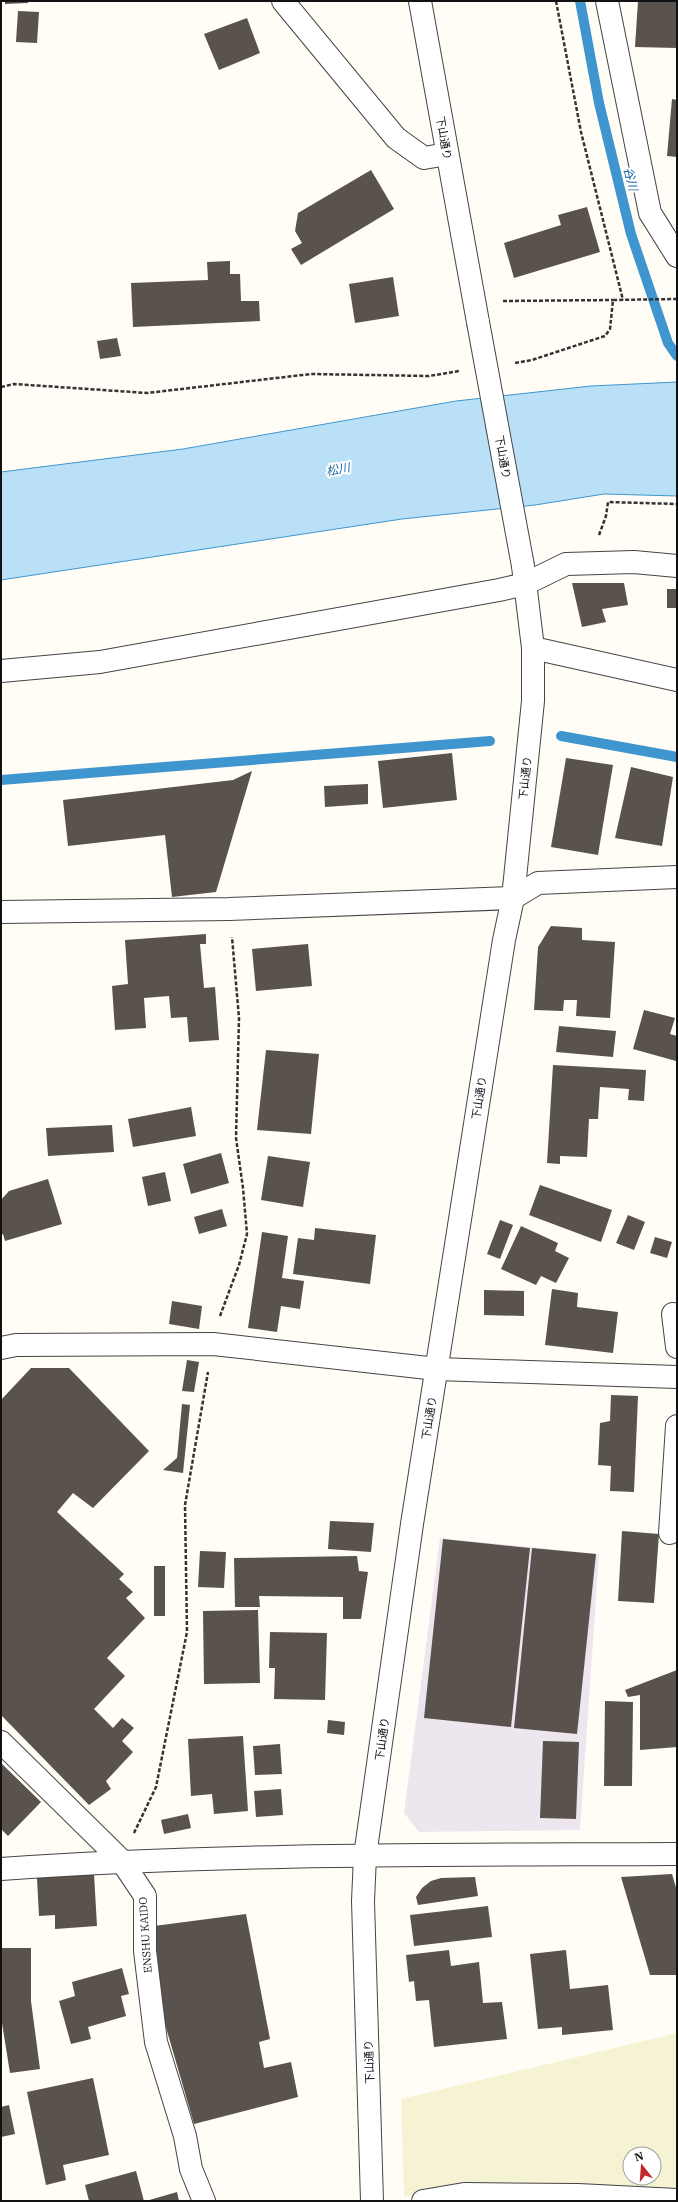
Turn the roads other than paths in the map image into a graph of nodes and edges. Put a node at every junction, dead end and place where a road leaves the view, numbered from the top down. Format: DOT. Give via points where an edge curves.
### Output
graph roads {
  1 [pos="283,1"];
  2 [pos="420,1"];
  3 [pos="607,1"];
  4 [pos="447,154"];
  5 [pos="677,256"];
  6 [pos="677,566"];
  7 [pos="524,575"];
  8 [pos="533,648"];
  9 [pos="1,671"];
  10 [pos="677,680"];
  11 [pos="677,877"];
  12 [pos="513,898"];
  13 [pos="1,912"];
  14 [pos="674,1314"];
  15 [pos="677,1346"];
  16 [pos="1,1348"];
  17 [pos="437,1369"];
  18 [pos="677,1377"];
  19 [pos="677,1426"];
  20 [pos="670,1533"];
  21 [pos="1,1742"];
  22 [pos="677,1854"];
  23 [pos="365,1856"];
  24 [pos="121,1860"];
  25 [pos="1,1869"];
  26 [pos="677,2200"];
  27 [pos="204,2201"];
  28 [pos="372,2201"];
  29 [pos="423,2201"];
  1 -- 4 [label="street" via="396,138 424,158"];
  2 -- 4 [label="street, 下山通り"];
  3 -- 5 [label="street" via="650,213"];
  4 -- 7 [label="street, 下山通り, bridge"];
  6 -- 7 [label="street" via="634,562 566,564"];
  7 -- 8 [label="street, 下山通り"];
  7 -- 9 [label="street" via="499,590 100,662"];
  8 -- 10 [label="street"];
  8 -- 12 [label="street, 下山通り" via="533,701"];
  11 -- 12 [label="street" via="538,883"];
  12 -- 13 [label="street" via="229,909"];
  12 -- 17 [label="street, 下山通り" via="502,948"];
  14 -- 15 [label="street"];
  16 -- 17 [label="street" via="16,1345 213,1344"];
  17 -- 18 [label="street"];
  17 -- 23 [label="street, 下山通り" via="412,1524"];
  19 -- 20 [label="street"];
  21 -- 24 [label="street, ENSHU KAIDO"];
  22 -- 23 [label="street"];
  23 -- 24 [label="street"];
  23 -- 28 [label="street, 下山通り" via="363,1901"];
  24 -- 25 [label="street"];
  24 -- 27 [label="street, ENSHU KAIDO" via="145,1896 144,1951 156,2042 185,2136 191,2169"];
  26 -- 29 [label="street" via="578,2195 464,2194"];
}
